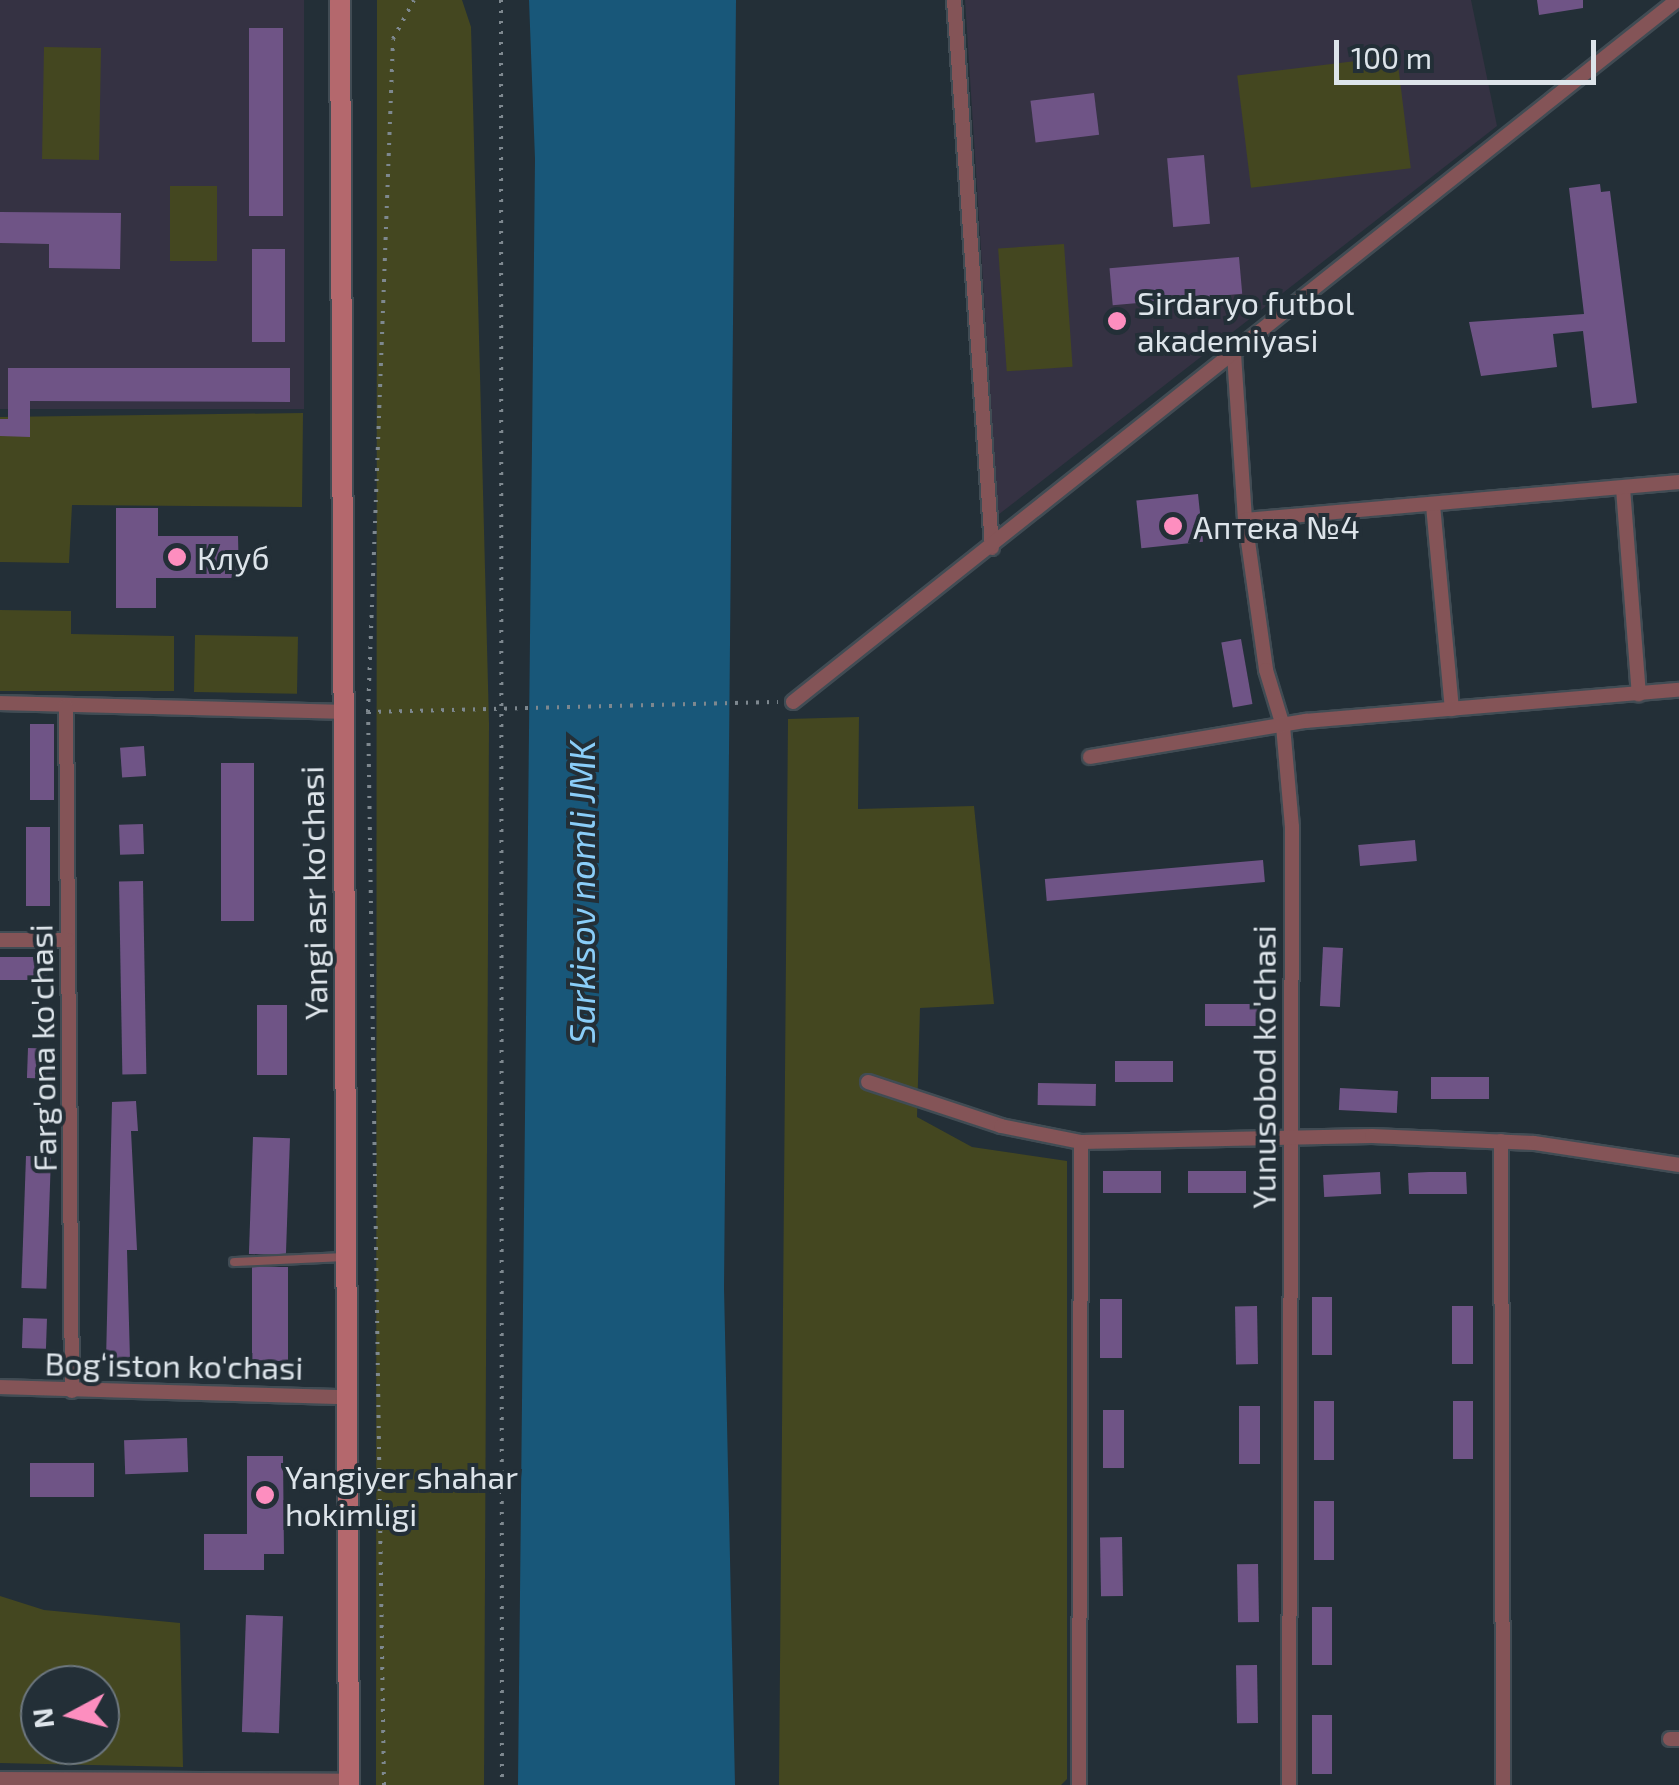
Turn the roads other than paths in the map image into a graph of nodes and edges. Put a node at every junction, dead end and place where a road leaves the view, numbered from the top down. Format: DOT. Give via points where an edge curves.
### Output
graph roads {
  1 [pos="340,0"];
  2 [pos="954,0"];
  3 [pos="1677,0"];
  4 [pos="1234,354"];
  5 [pos="1679,482"];
  6 [pos="1623,488"];
  7 [pos="1433,504"];
  8 [pos="1245,520"];
  9 [pos="992,548"];
  10 [pos="1679,690"];
  11 [pos="1639,694"];
  12 [pos="793,702"];
  13 [pos="0,703"];
  14 [pos="66,706"];
  15 [pos="1452,709"];
  16 [pos="341,712"];
  17 [pos="1283,726"];
  18 [pos="1090,757"];
  19 [pos="0,940"];
  20 [pos="68,940"];
  21 [pos="868,1082"];
  22 [pos="1293,1138"];
  23 [pos="1080,1142"];
  24 [pos="1501,1142"];
  25 [pos="1679,1165"];
  26 [pos="346,1257"];
  27 [pos="234,1262"];
  28 [pos="0,1387"];
  29 [pos="72,1391"];
  30 [pos="347,1396"];
  31 [pos="0,1778"];
  32 [pos="74,1782"];
  33 [pos="349,1783"];
  34 [pos="1078,1785"];
  35 [pos="1289,1785"];
  36 [pos="1503,1785"];
  1 -- 16 [label="street, Yangi asr ko'chasi"];
  2 -- 9 [label="street"];
  3 -- 4 [label="street"];
  4 -- 8 [label="street, Yunusobod ko'chasi"];
  4 -- 9 [label="street"];
  5 -- 6 [label="street"];
  6 -- 7 [label="street"];
  6 -- 11 [label="street"];
  7 -- 8 [label="street"];
  7 -- 15 [label="street"];
  8 -- 17 [label="street, Yunusobod ko'chasi" via="1266,670"];
  9 -- 12 [label="street"];
  10 -- 11 [label="street"];
  11 -- 15 [label="street"];
  13 -- 14 [label="street"];
  14 -- 16 [label="street"];
  14 -- 20 [label="street, Farg'ona ko'chasi"];
  15 -- 17 [label="street"];
  16 -- 26 [label="street, Yangi asr ko'chasi"];
  17 -- 18 [label="street"];
  17 -- 22 [label="street, Yunusobod ko'chasi" via="1292,827"];
  19 -- 20 [label="street"];
  20 -- 29 [label="street, Farg'ona ko'chasi"];
  21 -- 23 [label="street" via="1001,1126"];
  22 -- 23 [label="street"];
  22 -- 24 [label="street"];
  22 -- 35 [label="street, Yunusobod ko'chasi"];
  23 -- 34 [label="street"];
  24 -- 25 [label="street"];
  24 -- 36 [label="street"];
  26 -- 27 [label="lane"];
  26 -- 30 [label="street, Yangi asr ko'chasi"];
  28 -- 29 [label="street, Bog‘iston ko'chasi"];
  29 -- 30 [label="street, Bog‘iston ko'chasi"];
  30 -- 33 [label="street, Yangi asr ko'chasi"];
  31 -- 32 [label="street"];
  32 -- 33 [label="street"];
}
